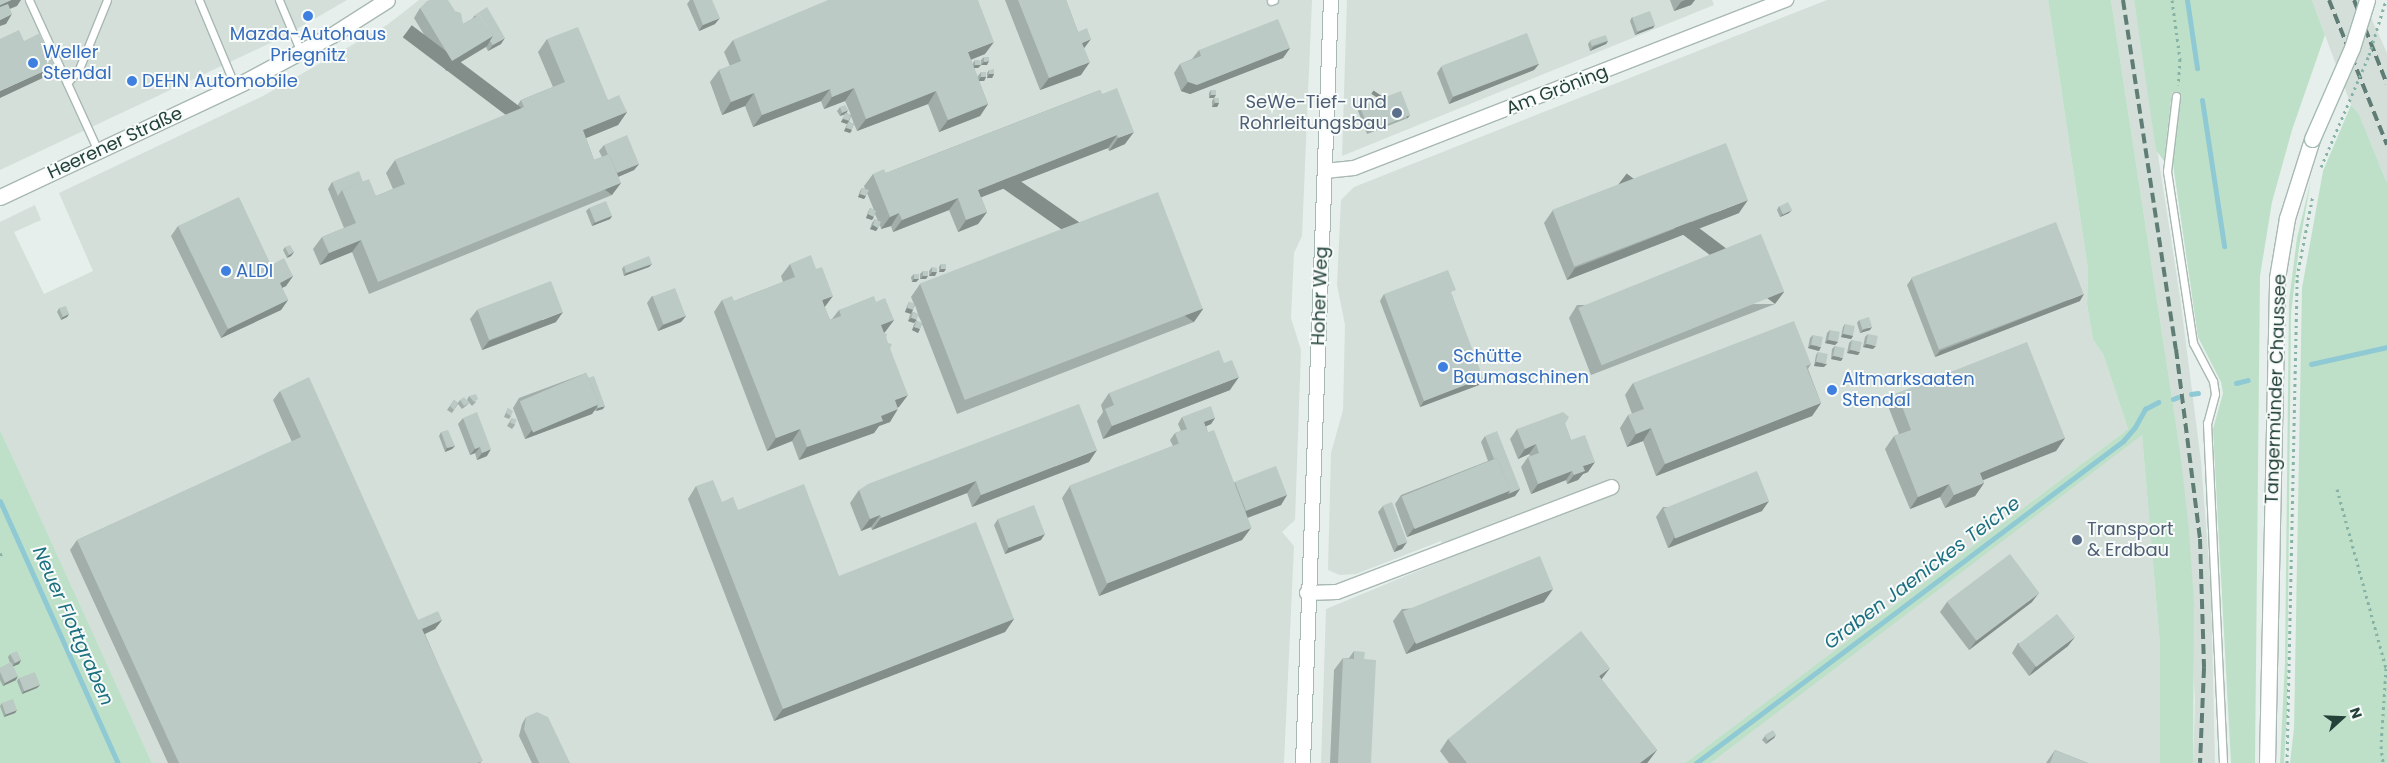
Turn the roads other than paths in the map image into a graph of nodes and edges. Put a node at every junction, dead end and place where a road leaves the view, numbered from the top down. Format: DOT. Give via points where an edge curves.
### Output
graph roads {
  1 [pos="29,0"];
  2 [pos="107,0"];
  3 [pos="199,0"];
  4 [pos="279,0"];
  5 [pos="386,0"];
  6 [pos="1331,0"];
  7 [pos="1786,0"];
  8 [pos="2367,0"];
  9 [pos="301,52"];
  10 [pos="67,83"];
  11 [pos="235,86"];
  12 [pos="2176,96"];
  13 [pos="98,151"];
  14 [pos="1325,171"];
  15 [pos="0,197"];
  16 [pos="1612,486"];
  17 [pos="1307,593"];
  18 [pos="1303,763"];
  19 [pos="2223,763"];
  20 [pos="2267,763"];
  1 -- 10 [label="lane"];
  2 -- 10 [label="lane" via="79,69"];
  3 -- 11 [label="lane"];
  4 -- 9 [label="lane"];
  5 -- 9 [label="main road, Heerener Straße"];
  6 -- 14 [label="street, Hoher Weg"];
  7 -- 14 [label="street, Am Gröning" via="1354,168"];
  8 -- 20 [label="main road, Tangermünder Chaussee, bridge" via="2352,48 2312,139 2287,218 2277,278"];
  9 -- 11 [label="main road, Heerener Straße"];
  10 -- 13 [label="lane"];
  11 -- 13 [label="main road, Heerener Straße"];
  12 -- 19 [label="lane" via="2167,171 2192,343 2213,381 2215,394 2207,423"];
  13 -- 15 [label="main road, Heerener Straße"];
  14 -- 17 [label="street, Hoher Weg"];
  16 -- 17 [label="street" via="1337,592"];
  17 -- 18 [label="street, Hoher Weg"];
}
